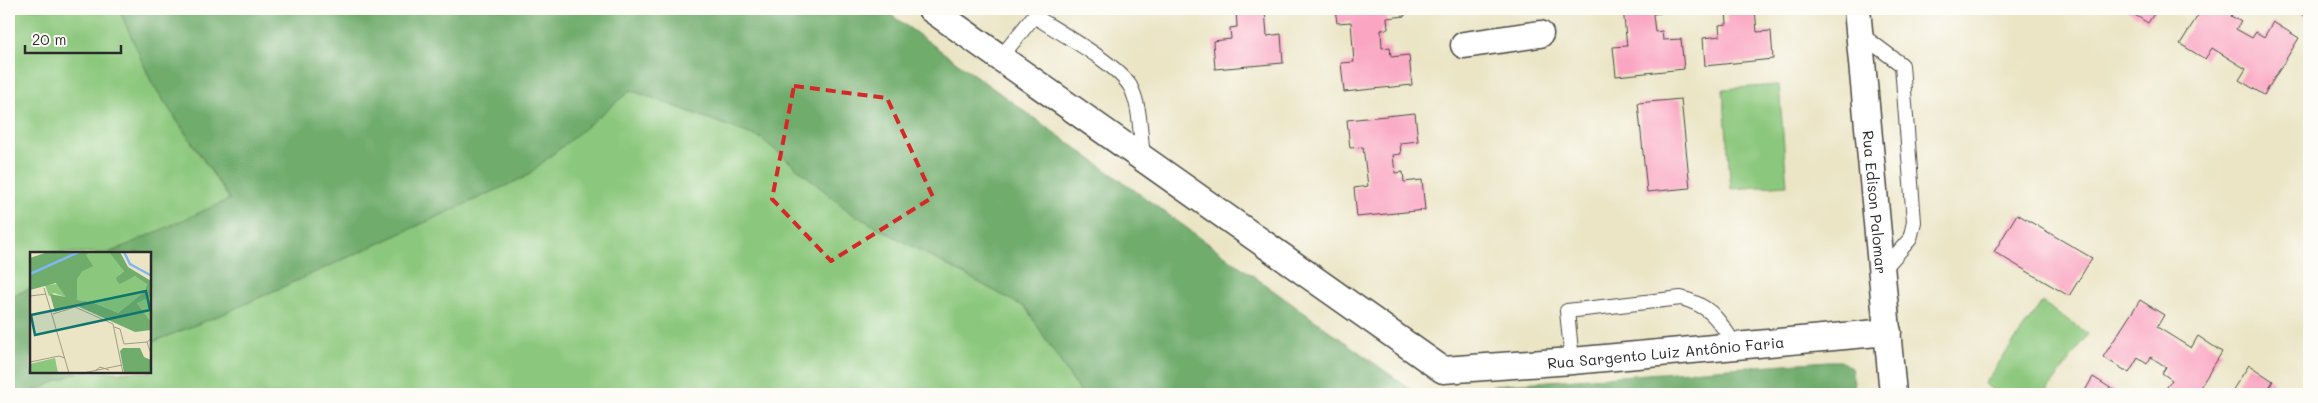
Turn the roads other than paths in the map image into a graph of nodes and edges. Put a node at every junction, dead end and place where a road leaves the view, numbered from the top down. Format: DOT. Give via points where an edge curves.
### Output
graph roads {
  1 [pos="932,9"];
  2 [pos="1858,21"];
  3 [pos="1540,34"];
  4 [pos="1464,45"];
  5 [pos="1001,57"];
  6 [pos="1143,157"];
  7 [pos="1882,271"];
  8 [pos="1888,332"];
  9 [pos="1735,346"];
  10 [pos="1572,361"];
  11 [pos="1893,394"];
  1 -- 5 [label="street"];
  2 -- 7 [label="street, Rua Edison Palomar"];
  2 -- 7 [label="lane" via="1902,65 1914,222 1910,239"];
  3 -- 4 [label="street"];
  5 -- 6 [label="street"];
  5 -- 6 [label="lane" via="1034,16 1118,71 1130,86 1136,104"];
  6 -- 10 [label="street, Rua Sargento Luiz Antônio Faria" via="1443,370"];
  7 -- 8 [label="street, Rua Edison Palomar"];
  8 -- 9 [label="street, Rua Sargento Luiz Antônio Faria"];
  8 -- 11 [label="street, Rua Edison Palomar"];
  9 -- 10 [label="street, Rua Sargento Luiz Antônio Faria"];
  9 -- 10 [label="lane" via="1708,309 1681,298 1567,311"];
}
